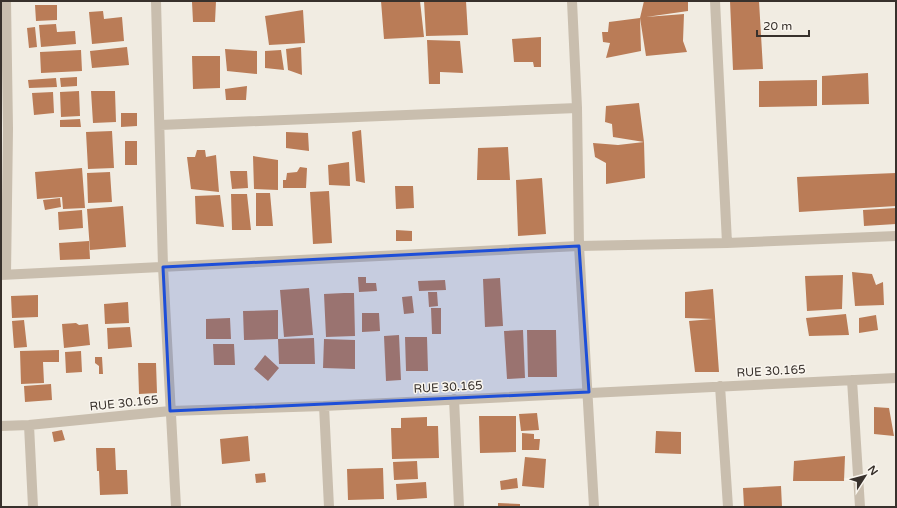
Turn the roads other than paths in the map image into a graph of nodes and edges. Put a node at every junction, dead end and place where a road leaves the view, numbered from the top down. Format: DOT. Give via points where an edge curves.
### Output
graph roads {
  1 [pos="6,1"];
  2 [pos="156,1"];
  3 [pos="572,1"];
  4 [pos="714,1"];
  5 [pos="577,108"];
  6 [pos="160,125"];
  7 [pos="4,130"];
  8 [pos="896,236"];
  9 [pos="727,243"];
  10 [pos="579,246"];
  11 [pos="163,268"];
  12 [pos="4,275"];
  13 [pos="896,378"];
  14 [pos="852,380"];
  15 [pos="720,386"];
  16 [pos="589,392"];
  17 [pos="454,399"];
  18 [pos="324,406"];
  19 [pos="170,411"];
  20 [pos="29,425"];
  21 [pos="1,426"];
  22 [pos="33,507"];
  23 [pos="176,507"];
  24 [pos="329,507"];
  25 [pos="459,507"];
  26 [pos="594,507"];
  27 [pos="728,507"];
  28 [pos="860,507"];
  1 -- 7 [label="street"];
  2 -- 6 [label="street"];
  3 -- 5 [label="street"];
  4 -- 9 [label="street"];
  5 -- 6 [label="street"];
  5 -- 10 [label="street"];
  6 -- 11 [label="street"];
  7 -- 12 [label="street"];
  8 -- 9 [label="street"];
  9 -- 10 [label="street"];
  10 -- 11 [label="street"];
  10 -- 16 [label="street"];
  11 -- 12 [label="street"];
  11 -- 19 [label="street"];
  13 -- 14 [label="street, RUE 30.165"];
  14 -- 15 [label="street, RUE 30.165"];
  14 -- 28 [label="street"];
  15 -- 16 [label="street, RUE 30.165"];
  15 -- 27 [label="street"];
  16 -- 17 [label="street, RUE 30.165"];
  16 -- 26 [label="street"];
  17 -- 18 [label="street, RUE 30.165"];
  17 -- 25 [label="street"];
  18 -- 19 [label="street, RUE 30.165"];
  18 -- 24 [label="street"];
  19 -- 20 [label="street, RUE 30.165"];
  19 -- 23 [label="street"];
  20 -- 21 [label="street, RUE 30.165"];
  20 -- 22 [label="street"];
}
